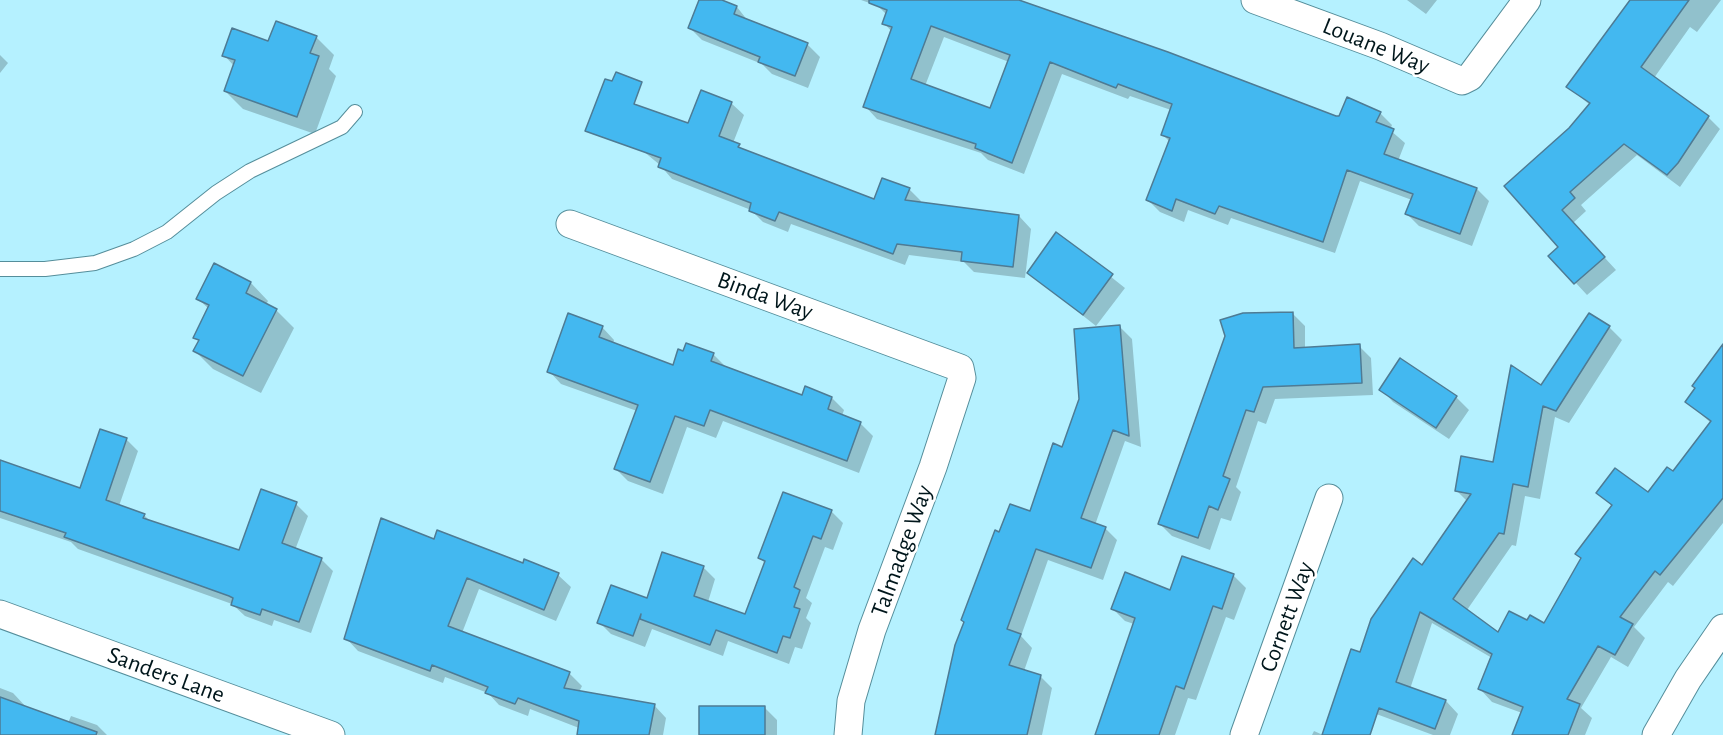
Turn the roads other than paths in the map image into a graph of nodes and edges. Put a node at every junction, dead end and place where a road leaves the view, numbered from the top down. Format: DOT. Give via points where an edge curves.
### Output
graph roads {
  1 [pos="1255,0"];
  2 [pos="1527,0"];
  3 [pos="355,112"];
  4 [pos="570,224"];
  5 [pos="0,268"];
  6 [pos="960,368"];
  7 [pos="1329,498"];
  8 [pos="0,614"];
  9 [pos="1723,628"];
  10 [pos="329,735"];
  11 [pos="848,735"];
  12 [pos="1244,735"];
  13 [pos="1656,735"];
  1 -- 2 [label="street, Louane Way" via="1462,81 1470,77"];
  3 -- 5 [label="lane" via="342,127 250,171 167,232 134,249 95,263 45,269"];
  4 -- 6 [label="street, Binda Way"];
  6 -- 11 [label="street, Talmadge Way" via="962,378 933,467 872,630 851,701"];
  7 -- 12 [label="street, Cornett Way"];
  8 -- 10 [label="street, Sanders Lane"];
  9 -- 13 [label="street"];
}
